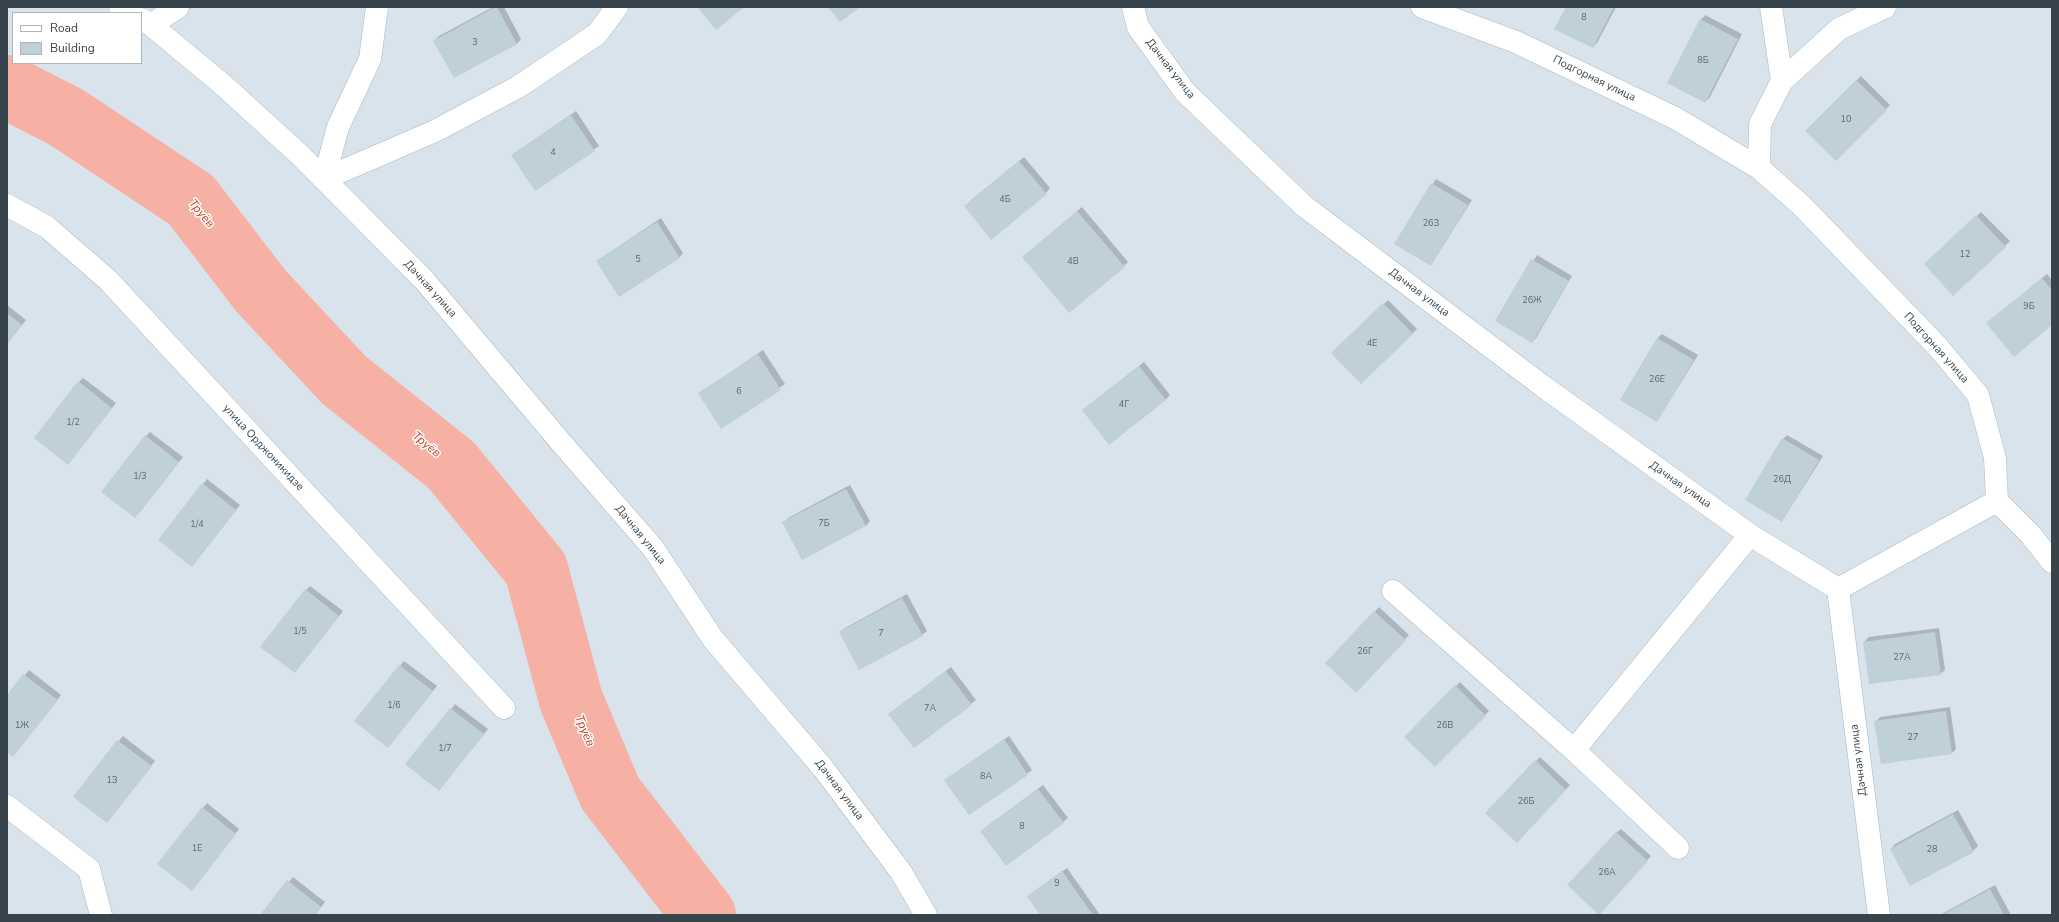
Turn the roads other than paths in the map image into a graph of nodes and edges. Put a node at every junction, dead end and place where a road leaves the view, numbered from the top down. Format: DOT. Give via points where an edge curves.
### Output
graph roads {
  1 [pos="178,7"];
  2 [pos="377,7"];
  3 [pos="617,7"];
  4 [pos="1133,7"];
  5 [pos="1422,7"];
  6 [pos="1771,7"];
  7 [pos="1885,7"];
  8 [pos="146,22"];
  9 [pos="1782,81"];
  10 [pos="1758,168"];
  11 [pos="324,179"];
  12 [pos="7,205"];
  13 [pos="1998,501"];
  14 [pos="1750,535"];
  15 [pos="2052,562"];
  16 [pos="1838,589"];
  17 [pos="1393,591"];
  18 [pos="504,708"];
  19 [pos="1574,750"];
  20 [pos="7,806"];
  21 [pos="1678,848"];
  22 [pos="101,915"];
  23 [pos="926,915"];
  24 [pos="1879,915"];
  1 -- 8 [label="street"];
  2 -- 11 [label="street" via="370,59 338,127"];
  3 -- 11 [label="street" via="597,34 518,87 434,131"];
  4 -- 14 [label="street, Дачная улица" via="1138,27 1185,92 1304,206 1544,387"];
  5 -- 10 [label="street, Подгорная улица" via="1530,48 1675,118"];
  6 -- 9 [label="street"];
  7 -- 9 [label="street" via="1839,29"];
  8 -- 11 [label="street, Дачная улица" via="222,84"];
  9 -- 10 [label="street" via="1760,124"];
  10 -- 13 [label="street, Подгорная улица" via="1808,212 1938,348 1978,395 1995,458"];
  11 -- 23 [label="street, Дачная улица" via="425,281 544,423 654,548 713,639 823,768 901,872"];
  12 -- 18 [label="street, улица Орджоникидзе" via="47,227 108,280"];
  13 -- 15 [label="street" via="2030,534"];
  13 -- 16 [label="street"];
  14 -- 16 [label="street, Дачная улица"];
  14 -- 19 [label="street"];
  16 -- 24 [label="street, Дачная улица"];
  17 -- 19 [label="street"];
  19 -- 21 [label="street"];
  20 -- 22 [label="street" via="89,869"];
}
